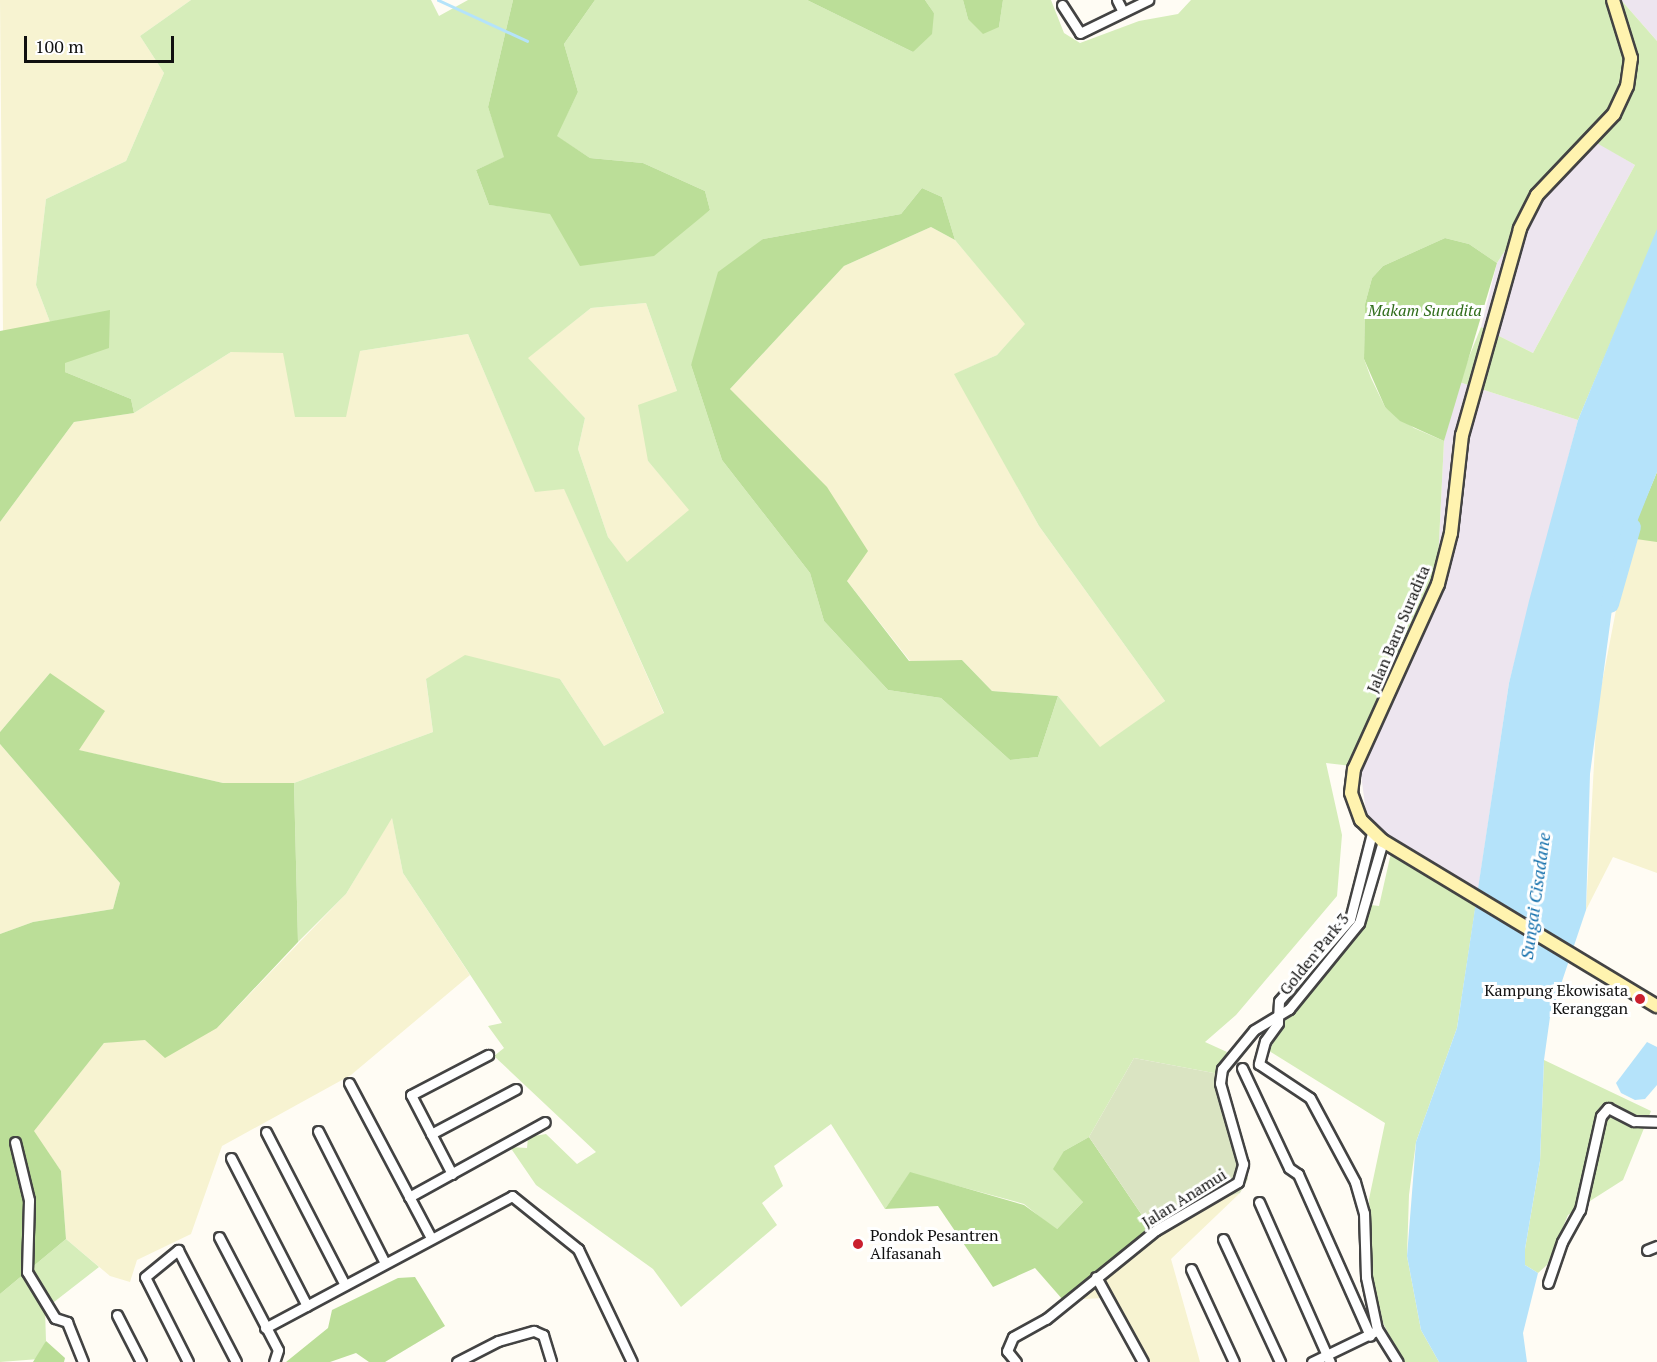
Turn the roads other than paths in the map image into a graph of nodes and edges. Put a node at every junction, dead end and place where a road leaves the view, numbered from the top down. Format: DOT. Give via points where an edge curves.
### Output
graph roads {
  1 [pos="1117,0"];
  2 [pos="1148,0"];
  3 [pos="1613,0"];
  4 [pos="1062,5"];
  5 [pos="1123,12"];
  6 [pos="1372,833"];
  7 [pos="1387,843"];
  8 [pos="1657,1006"];
  9 [pos="1276,1014"];
  10 [pos="488,1055"];
  11 [pos="1242,1068"];
  12 [pos="349,1083"];
  13 [pos="516,1089"];
  14 [pos="545,1122"];
  15 [pos="1657,1122"];
  16 [pos="318,1131"];
  17 [pos="266,1132"];
  18 [pos="431,1134"];
  19 [pos="15,1142"];
  20 [pos="231,1158"];
  21 [pos="452,1174"];
  22 [pos="409,1197"];
  23 [pos="1259,1202"];
  24 [pos="219,1237"];
  25 [pos="431,1238"];
  26 [pos="1223,1239"];
  27 [pos="1657,1246"];
  28 [pos="1647,1250"];
  29 [pos="385,1263"];
  30 [pos="1191,1269"];
  31 [pos="1096,1277"];
  32 [pos="1548,1283"];
  33 [pos="345,1285"];
  34 [pos="307,1306"];
  35 [pos="117,1315"];
  36 [pos="265,1328"];
  37 [pos="1373,1332"];
  38 [pos="1329,1359"];
  39 [pos="83,1362"];
  40 [pos="141,1362"];
  41 [pos="188,1362"];
  42 [pos="236,1362"];
  43 [pos="274,1362"];
  44 [pos="457,1362"];
  45 [pos="551,1362"];
  46 [pos="632,1362"];
  47 [pos="1016,1362"];
  48 [pos="1143,1362"];
  49 [pos="1234,1362"];
  50 [pos="1280,1362"];
  51 [pos="1312,1362"];
  52 [pos="1398,1362"];
  1 -- 5 [label="street"];
  2 -- 5 [label="street"];
  3 -- 6 [label="main road, Jalan Baru Suradita" via="1631,58 1627,86 1614,114 1537,195 1520,229 1462,435 1451,533 1438,584 1352,777 1353,803"];
  4 -- 5 [label="street" via="1080,33"];
  6 -- 7 [label="main road, Jalan Baru Suradita"];
  6 -- 9 [label="street, Golden Park 3" via="1350,919 1279,1001"];
  7 -- 8 [label="main road, Jalan Baru Suradita"];
  7 -- 9 [label="street, Golden Park 3" via="1359,923 1289,1009"];
  9 -- 31 [label="street, Jalan Anamui" via="1239,1044 1222,1069 1220,1083 1243,1164 1238,1182 1156,1230"];
  9 -- 37 [label="street" via="1278,1023 1265,1041 1259,1064 1310,1098 1355,1182 1364,1213"];
  10 -- 18 [label="street" via="411,1095"];
  11 -- 37 [label="street" via="1289,1168 1298,1174"];
  12 -- 22 [label="street"];
  13 -- 18 [label="street"];
  14 -- 21 [label="street"];
  15 -- 32 [label="street" via="1634,1121 1608,1108 1600,1116 1580,1210 1562,1242"];
  16 -- 29 [label="street"];
  17 -- 33 [label="street"];
  18 -- 21 [label="street"];
  19 -- 39 [label="street" via="29,1200 27,1272 55,1318 67,1322"];
  20 -- 34 [label="street"];
  21 -- 22 [label="street"];
  22 -- 25 [label="street"];
  23 -- 38 [label="street"];
  24 -- 36 [label="street"];
  25 -- 29 [label="street"];
  25 -- 46 [label="street" via="512,1196 578,1249"];
  26 -- 50 [label="street"];
  27 -- 28 [label="street"];
  29 -- 33 [label="street"];
  30 -- 49 [label="street"];
  31 -- 47 [label="street, Jalan Anamui" via="1046,1319 1012,1337 1007,1351"];
  31 -- 48 [label="street"];
  33 -- 34 [label="street"];
  34 -- 36 [label="street"];
  35 -- 40 [label="street"];
  36 -- 43 [label="street" via="278,1350"];
  37 -- 38 [label="street"];
  37 -- 52 [label="street"];
  38 -- 51 [label="street"];
  41 -- 42 [label="street" via="145,1277 178,1250"];
  44 -- 45 [label="street" via="498,1341 534,1330 543,1335"];
}
